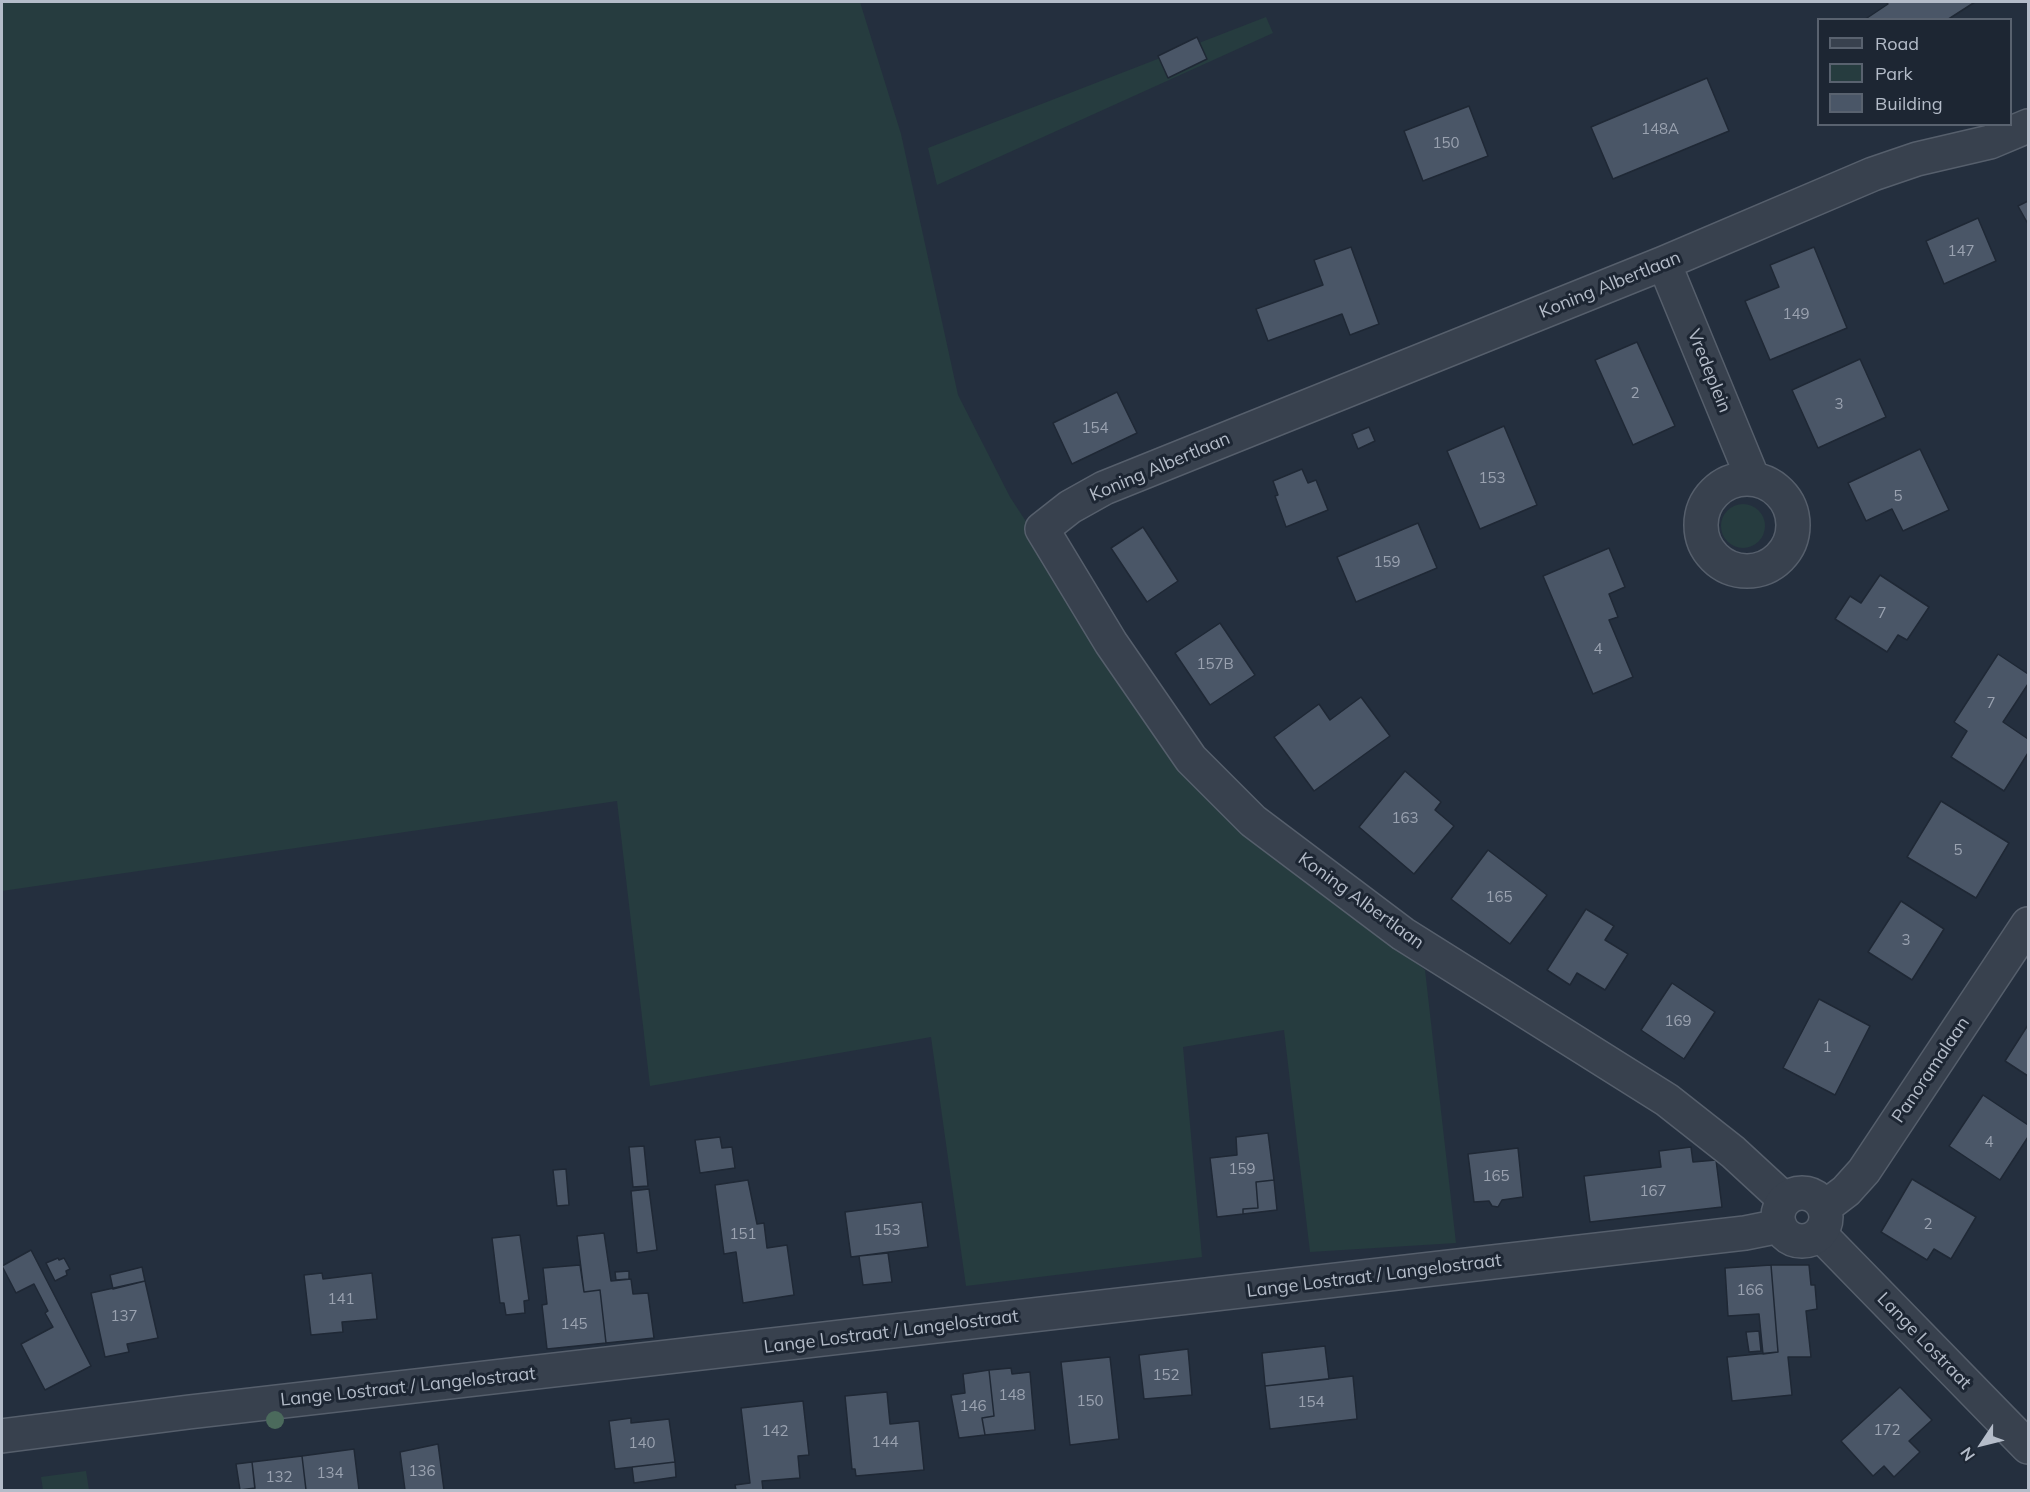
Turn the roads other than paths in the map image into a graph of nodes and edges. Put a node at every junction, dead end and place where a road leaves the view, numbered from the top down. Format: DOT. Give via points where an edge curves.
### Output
graph roads {
  1 [pos="2028,126"];
  2 [pos="1665,263"];
  3 [pos="1753,478"];
  4 [pos="2028,924"];
  5 [pos="1783,1213"];
  6 [pos="1822,1221"];
  7 [pos="2,1436"];
  8 [pos="2028,1447"];
  1 -- 2 [label="street, Koning Albertlaan" via="1990,142 1873,174"];
  2 -- 3 [label="street, Vredeplein"];
  2 -- 5 [label="street, Koning Albertlaan" via="1104,488 1042,529 1111,644 1191,759 1253,821 1403,934 1667,1100 1733,1152"];
  4 -- 6 [label="street, Panoramalaan" via="1864,1171"];
  5 -- 6 [label="street, Lange Lostraat / Langelostraat" via="1793,1195 1811,1194"];
  5 -- 7 [label="street, Lange Lostraat / Langelostraat" via="1733,1234"];
  6 -- 8 [label="street, Lange Lostraat"];
}
